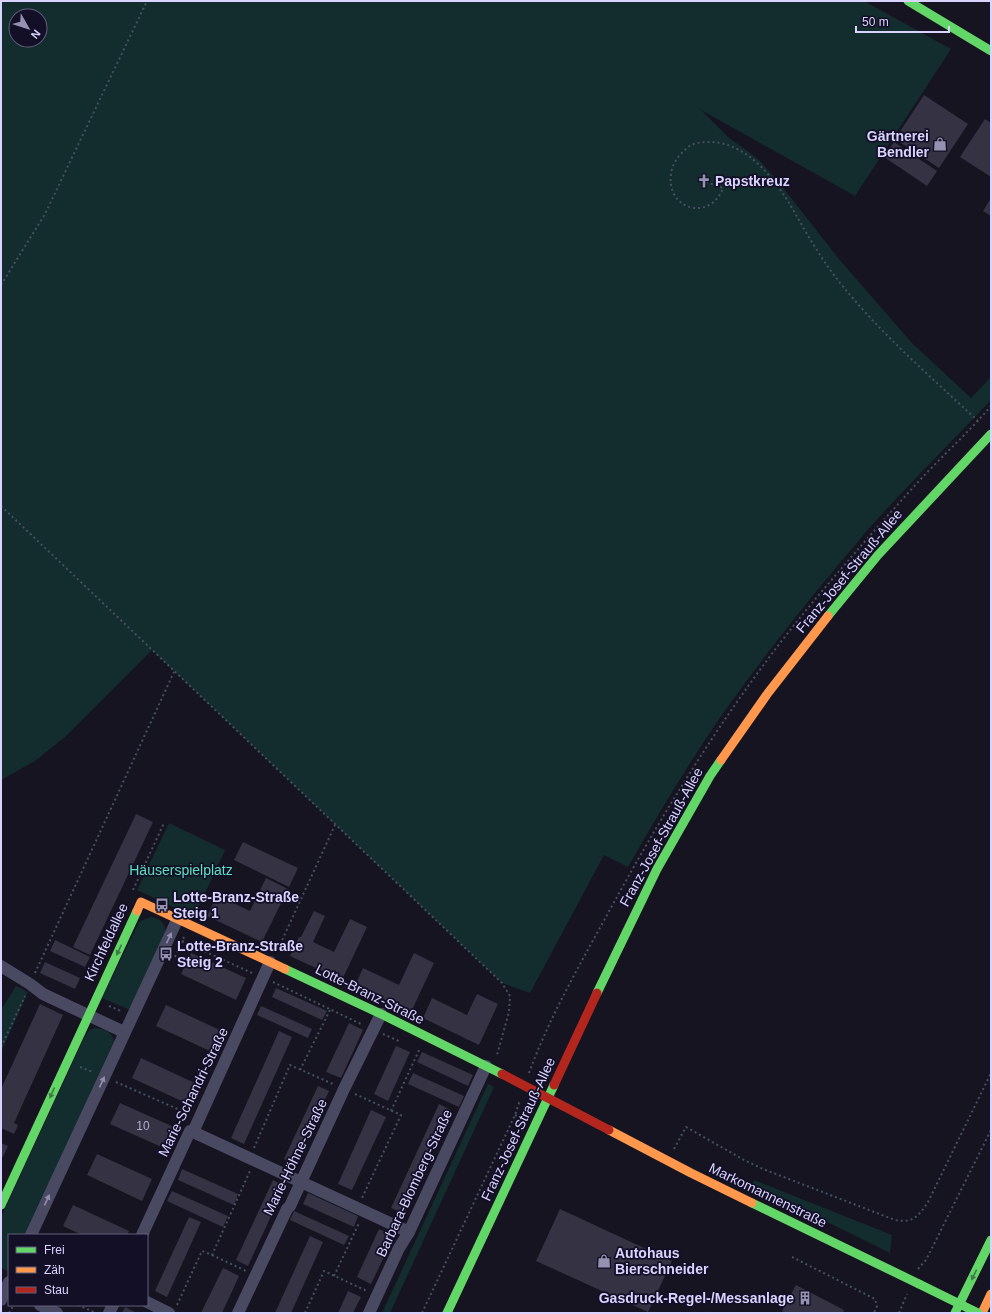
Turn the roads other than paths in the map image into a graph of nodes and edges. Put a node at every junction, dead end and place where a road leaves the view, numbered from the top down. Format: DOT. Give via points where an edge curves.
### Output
graph roads {
  1 [pos="908,1"];
  2 [pos="991,51"];
  3 [pos="991,434"];
  4 [pos="178,918"];
  5 [pos="270,962"];
  6 [pos="1,966"];
  7 [pos="381,1014"];
  8 [pos="88,1015"];
  9 [pos="124,1032"];
  10 [pos="489,1068"];
  11 [pos="547,1099"];
  12 [pos="193,1132"];
  13 [pos="301,1182"];
  14 [pos="1,1205"];
  15 [pos="410,1232"];
  16 [pos="31,1234"];
  17 [pos="142,1234"];
  18 [pos="991,1240"];
  19 [pos="6,1287"];
  20 [pos="991,1294"];
  21 [pos="1,1300"];
  22 [pos="148,1302"];
  23 [pos="42,1306"];
  24 [pos="173,1310"];
  25 [pos="57,1313"];
  26 [pos="238,1313"];
  27 [pos="369,1313"];
  28 [pos="447,1313"];
  29 [pos="955,1313"];
  30 [pos="978,1313"];
  31 [pos="982,1313"];
  1 -- 2 [label="main road"];
  3 -- 11 [label="main road, Franz-Josef-Strauß-Allee" via="878,555 841,599 768,693 710,776 657,869"];
  4 -- 5 [label="main road, Lotte-Branz-Straße"];
  4 -- 8 [label="main road, Kirchfeldallee, one-way" via="141,902"];
  9 -- 4 [label="street, one-way"];
  5 -- 7 [label="main road, Lotte-Branz-Straße"];
  5 -- 12 [label="street, Marie-Schandri-Straße"];
  6 -- 8 [label="street" via="43,994"];
  7 -- 10 [label="main road, Lotte-Branz-Straße"];
  7 -- 13 [label="street, Marie-Höhne-Straße"];
  8 -- 9 [label="street"];
  8 -- 14 [label="main road, Kirchfeldallee, one-way"];
  16 -- 9 [label="street, one-way"];
  10 -- 11 [label="main road, Lotte-Branz-Straße"];
  10 -- 15 [label="street, Barbara-Blomberg-Straße"];
  11 -- 28 [label="main road, Franz-Josef-Strauß-Allee"];
  11 -- 30 [label="main road, Markomannenstraße, bridge"];
  12 -- 13 [label="street"];
  12 -- 17 [label="street, Marie-Schandri-Straße" via="190,1131"];
  13 -- 15 [label="street"];
  13 -- 26 [label="street, Marie-Höhne-Straße" via="254,1275"];
  15 -- 27 [label="street, Barbara-Blomberg-Straße" via="399,1248"];
  18 -- 29 [label="main road, one-way"];
  19 -- 21 [label="street"];
  20 -- 31 [label="main road"];
  22 -- 24 [label="street"];
  23 -- 25 [label="street"];
}
